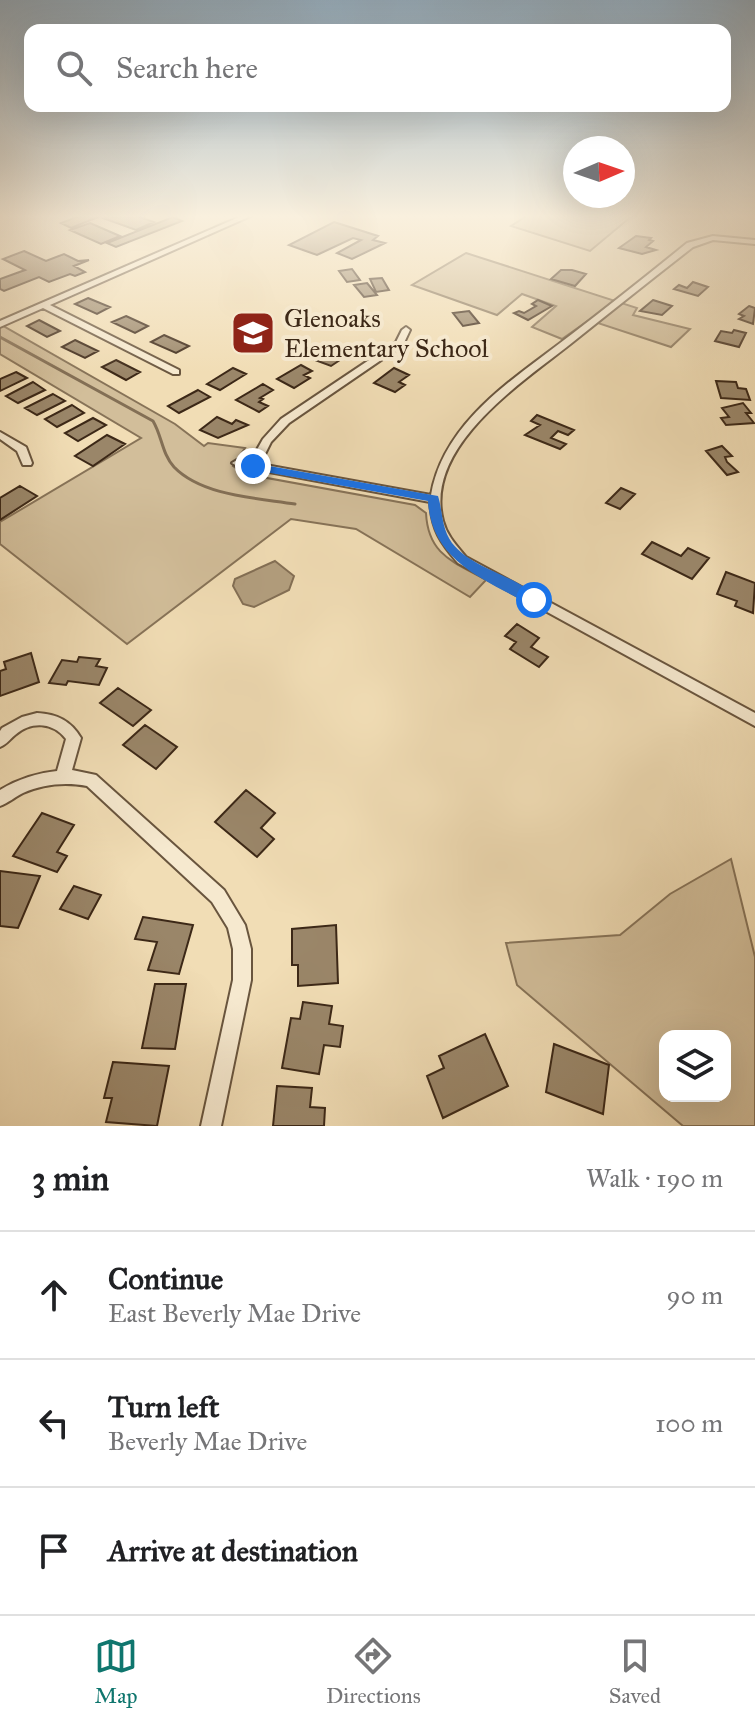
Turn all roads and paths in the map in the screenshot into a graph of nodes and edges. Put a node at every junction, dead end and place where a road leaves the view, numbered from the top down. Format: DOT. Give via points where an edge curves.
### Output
graph roads {
  1 [pos="129,268"];
  2 [pos="662,268"];
  3 [pos="43,305"];
  4 [pos="0,324"];
  5 [pos="406,330"];
  6 [pos="176,372"];
  7 [pos="0,435"];
  8 [pos="27,463"];
  9 [pos="237,463"];
  10 [pos="253,466"];
  11 [pos="434,499"];
  12 [pos="755,720"];
  13 [pos="4,736"];
  14 [pos="63,777"];
  15 [pos="8,789"];
  16 [pos="211,1126"];
  1 -- 3 [label="street"];
  2 -- 11 [label="street" via="488,405 452,451"];
  3 -- 4 [label="street"];
  3 -- 6 [label="street"];
  5 -- 10 [label="street" via="400,343 285,421"];
  7 -- 8 [label="street" via="22,449"];
  9 -- 10 [label="street"];
  10 -- 11 [label="street"];
  11 -- 12 [label="street" via="440,534 462,560"];
  13 -- 14 [label="street" via="28,720 59,721 74,738"];
  14 -- 15 [label="street"];
  14 -- 16 [label="street" via="91,780 104,790 218,896 236,925 242,980"];
}
